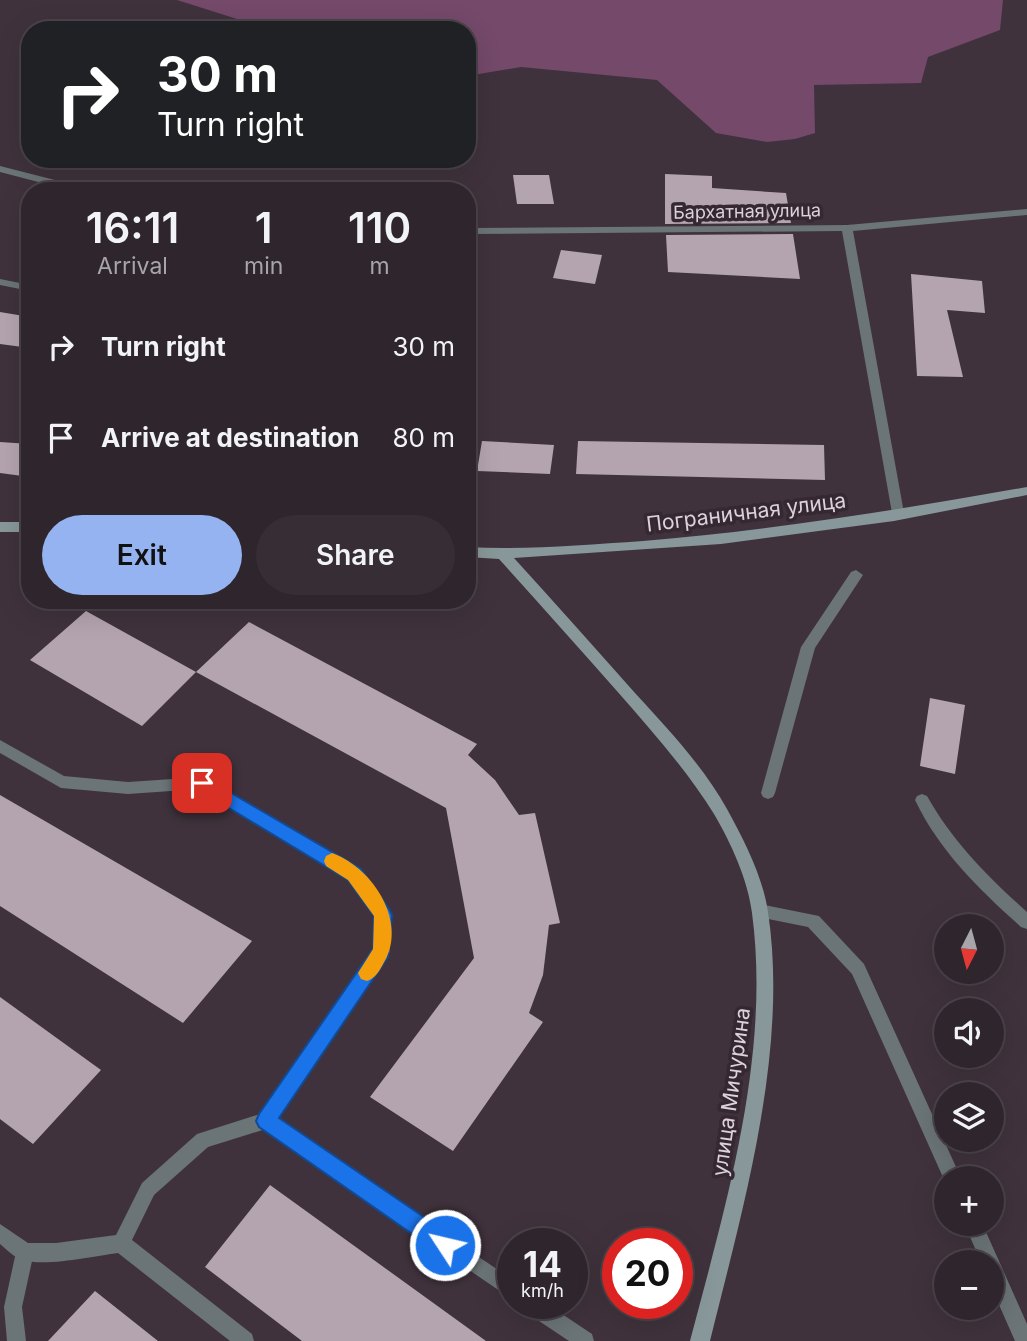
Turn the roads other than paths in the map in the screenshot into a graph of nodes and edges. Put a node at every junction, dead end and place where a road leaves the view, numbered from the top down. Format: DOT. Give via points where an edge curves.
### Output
graph roads {
  1 [pos="0,169"];
  2 [pos="51,182"];
  3 [pos="1027,212"];
  4 [pos="847,228"];
  5 [pos="476,231"];
  6 [pos="0,282"];
  7 [pos="21,286"];
  8 [pos="1027,491"];
  9 [pos="898,513"];
  10 [pos="0,527"];
  11 [pos="21,527"];
  12 [pos="476,552"];
  13 [pos="503,554"];
  14 [pos="856,575"];
  15 [pos="0,746"];
  16 [pos="768,793"];
  17 [pos="922,800"];
  18 [pos="760,911"];
  19 [pos="1027,922"];
  20 [pos="266,1121"];
  21 [pos="947,1166"];
  22 [pos="0,1233"];
  23 [pos="121,1243"];
  24 [pos="25,1251"];
  25 [pos="497,1280"];
  26 [pos="1004,1293"];
  27 [pos="553,1319"];
  28 [pos="17,1341"];
  29 [pos="245,1341"];
  30 [pos="585,1341"];
  31 [pos="700,1341"];
  32 [pos="1026,1341"];
  1 -- 2 [label="street"];
  3 -- 4 [label="street, Бархатная улица"];
  4 -- 5 [label="street, Бархатная улица"];
  4 -- 9 [label="street"];
  6 -- 7 [label="street"];
  8 -- 9 [label="street, Пограничная улица"];
  9 -- 13 [label="street, Пограничная улица" via="721,538"];
  10 -- 11 [label="street"];
  12 -- 13 [label="street, Пограничная улица"];
  13 -- 18 [label="street, улица Мичурина" via="683,756 721,811 746,864"];
  14 -- 16 [label="street" via="808,647"];
  15 -- 20 [label="street" via="61,782 128,788 202,783 355,874 383,915 382,951"];
  17 -- 19 [label="street" via="938,833 968,868"];
  18 -- 21 [label="street" via="813,921 858,969"];
  18 -- 31 [label="street, улица Мичурина" via="766,1003 755,1094 737,1195"];
  20 -- 23 [label="street" via="203,1140 148,1189"];
  20 -- 25 [label="street"];
  22 -- 24 [label="street"];
  23 -- 24 [label="street" via="56,1252"];
  23 -- 29 [label="street"];
  24 -- 28 [label="street" via="13,1307"];
  26 -- 32 [label="street"];
  27 -- 30 [label="street"];
}
